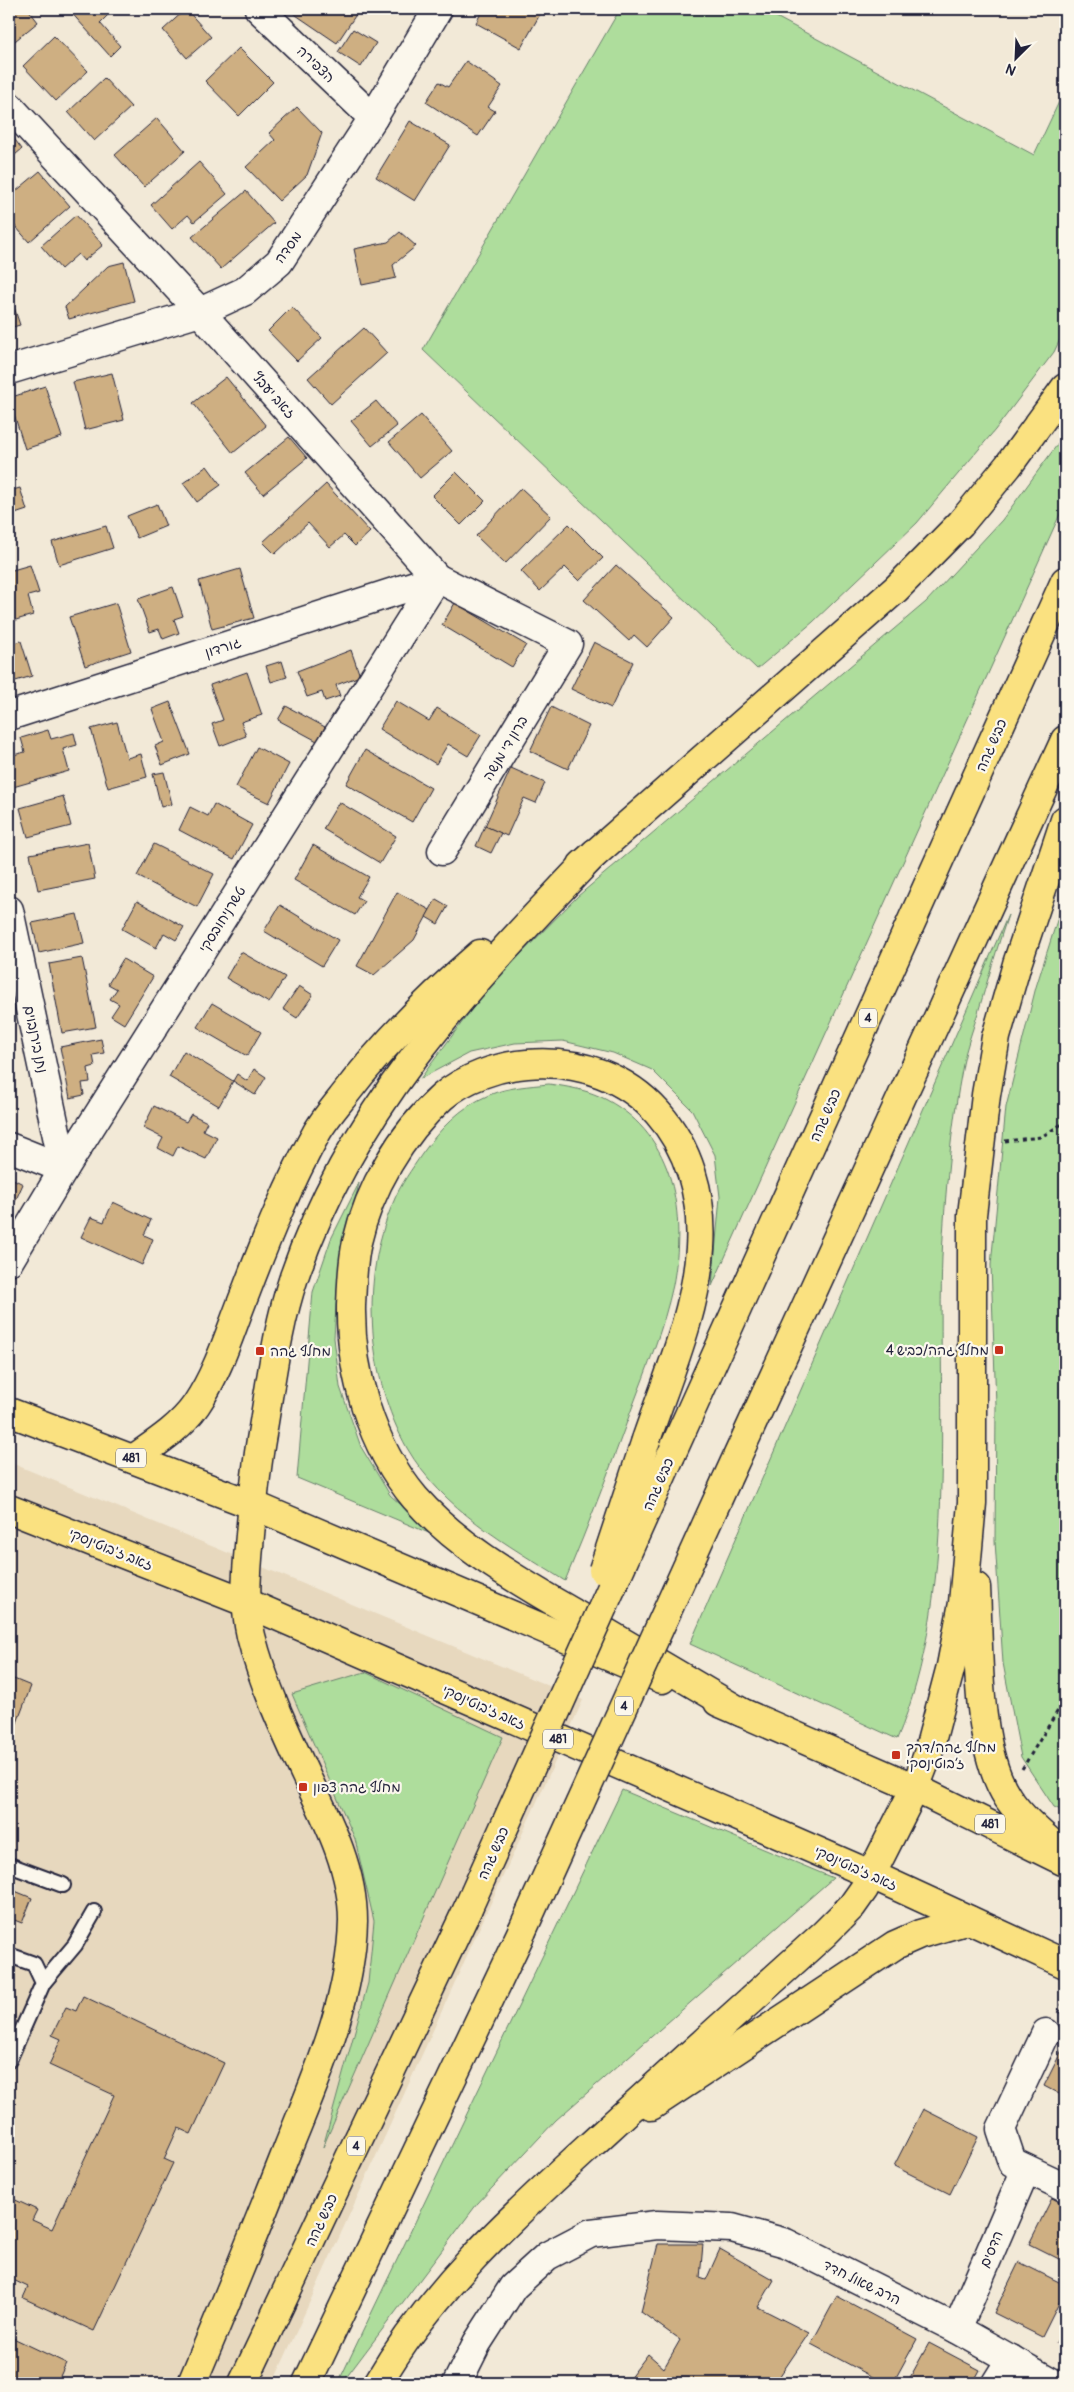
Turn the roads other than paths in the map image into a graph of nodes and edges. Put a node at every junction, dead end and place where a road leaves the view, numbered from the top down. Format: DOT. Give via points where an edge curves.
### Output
graph roads {
  1 [pos="259,9"];
  2 [pos="438,9"];
  3 [pos="9,106"];
  4 [pos="373,118"];
  5 [pos="200,312"];
  6 [pos="9,370"];
  7 [pos="1065,388"];
  8 [pos="437,578"];
  9 [pos="1065,581"];
  10 [pos="568,644"];
  11 [pos="9,716"];
  12 [pos="1065,740"];
  13 [pos="1065,820"];
  14 [pos="442,851"];
  15 [pos="595,853"];
  16 [pos="9,910"];
  17 [pos="9,1147"];
  18 [pos="64,1169"];
  19 [pos="9,1261"];
  20 [pos="9,1412"];
  21 [pos="133,1458"];
  22 [pos="972,1503"];
  23 [pos="253,1505"];
  24 [pos="9,1509"];
  25 [pos="245,1602"];
  26 [pos="741,1712"];
  27 [pos="551,1726"];
  28 [pos="915,1788"];
  29 [pos="1065,1854"];
  30 [pos="1065,1862"];
  31 [pos="9,1865"];
  32 [pos="872,1875"];
  33 [pos="63,1885"];
  34 [pos="94,1912"];
  35 [pos="969,1920"];
  36 [pos="9,1955"];
  37 [pos="1065,1964"];
  38 [pos="43,1983"];
  39 [pos="1046,2033"];
  40 [pos="9,2060"];
  41 [pos="584,2151"];
  42 [pos="1026,2169"];
  43 [pos="1065,2187"];
  44 [pos="957,2329"];
  45 [pos="1011,2359"];
  46 [pos="192,2383"];
  47 [pos="243,2383"];
  48 [pos="307,2383"];
  49 [pos="378,2383"];
  50 [pos="457,2383"];
  51 [pos="996,2383"];
  52 [pos="1053,2383"];
  1 -- 4 [label="street, הצפירה"];
  2 -- 4 [label="street, מסדה"];
  3 -- 5 [label="street, זאב יעבץ"];
  4 -- 5 [label="street, מסדה" via="279,262 245,291"];
  5 -- 6 [label="street, מסדה"];
  5 -- 8 [label="street, זאב יעבץ"];
  7 -- 15 [label="main road" via="961,523 896,589"];
  8 -- 10 [label="street, זאב יעבץ"];
  8 -- 11 [label="street, גורדון"];
  8 -- 18 [label="street, טשרניחובסקי"];
  9 -- 27 [label="main road, כביש גהה / 4, bridge"];
  10 -- 14 [label="street, ברון די מנשה"];
  12 -- 48 [label="main road, 4, bridge" via="522,1931"];
  13 -- 22 [label="main road" via="996,1037 986,1095 972,1215"];
  15 -- 21 [label="main road" via="399,1028 353,1083 318,1130 290,1184 214,1374 196,1405 163,1438"];
  15 -- 23 [label="main road" via="448,1014 374,1111 342,1164 313,1225 292,1281 255,1472"];
  16 -- 18 [label="street, נתן בירנבוים"];
  17 -- 18 [label="street"];
  18 -- 19 [label="street, טשרניחובסקי"];
  20 -- 21 [label="main road, 481"];
  21 -- 23 [label="main road, 481"];
  22 -- 28 [label="main road" via="963,1603 951,1666 927,1757"];
  22 -- 29 [label="main road" via="982,1694 994,1768 1020,1814"];
  23 -- 25 [label="main road"];
  23 -- 26 [label="main road, 481"];
  24 -- 25 [label="main road, זאב ז'בוטינסקי / 481"];
  25 -- 32 [label="main road, זאב ז'בוטינסקי / 481"];
  25 -- 46 [label="main road" via="251,1638 264,1675 344,1863 350,1883 353,1920 349,1963 338,2015 243,2262"];
  26 -- 27 [label="main road, bridge" via="524,1584 446,1530 413,1496 388,1459 371,1422 356,1376 351,1327 356,1243 373,1193 392,1159 418,1123 444,1096 481,1075 513,1065 549,1062 584,1068 616,1080 644,1098 667,1122 684,1149 695,1182 701,1218 694,1291 646,1440"];
  26 -- 28 [label="main road, 481"];
  27 -- 47 [label="main road, כביש גהה / 4, bridge"];
  28 -- 30 [label="main road, 481"];
  28 -- 32 [label="main road"];
  31 -- 33 [label="lane"];
  32 -- 35 [label="main road, זאב ז'בוטינסקי / 481"];
  32 -- 41 [label="main road" via="852,1906 824,1934"];
  34 -- 38 [label="lane" via="74,1945"];
  35 -- 37 [label="main road, זאב ז'בוטינסקי / 481"];
  35 -- 41 [label="main road" via="920,1934 896,1945"];
  36 -- 38 [label="lane" via="34,1964"];
  38 -- 40 [label="lane"];
  39 -- 42 [label="street" via="1000,2129 1012,2162"];
  41 -- 49 [label="main road" via="484,2245 445,2290 389,2363"];
  42 -- 43 [label="street"];
  42 -- 44 [label="street, הדסים"];
  44 -- 45 [label="street, הרב שאול חדד"];
  44 -- 50 [label="street, הרב שאול חדד" via="786,2244 732,2228 657,2225 591,2233 546,2256 512,2288 477,2343"];
  45 -- 51 [label="street"];
  45 -- 52 [label="street, הרב שאול חדד"];
}
